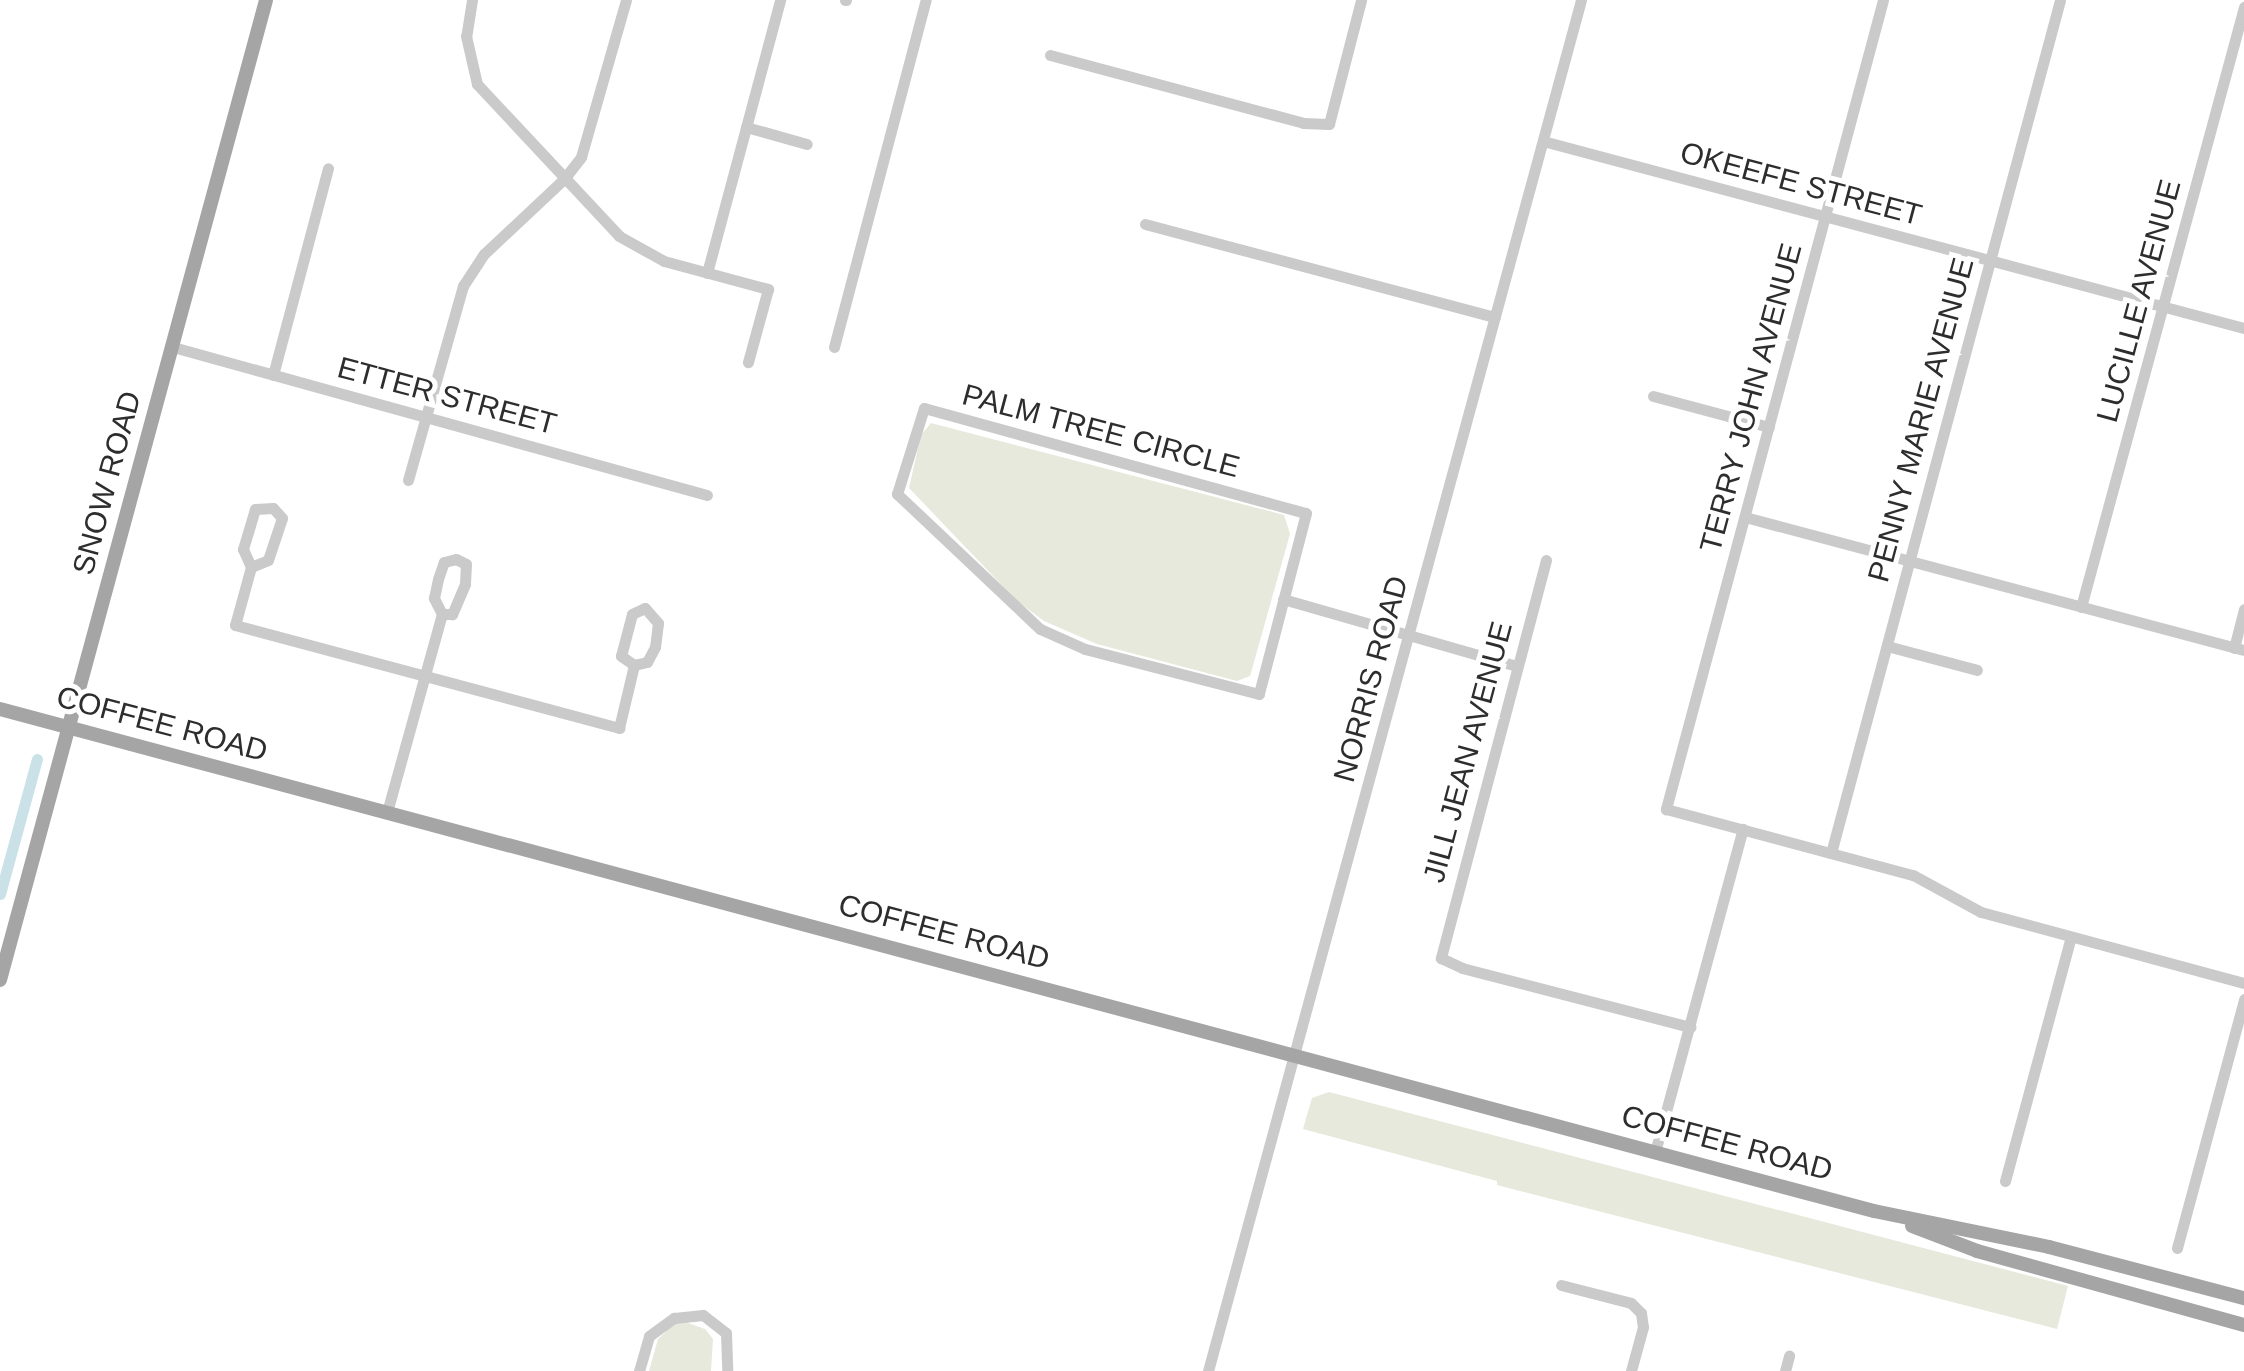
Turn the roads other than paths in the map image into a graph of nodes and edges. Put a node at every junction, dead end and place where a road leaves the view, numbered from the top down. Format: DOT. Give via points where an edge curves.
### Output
graph roads {
  1 [pos="266,0"];
  2 [pos="472,0"];
  3 [pos="626,0"];
  4 [pos="780,0"];
  5 [pos="926,0"];
  6 [pos="1360,0"];
  7 [pos="1581,0"];
  8 [pos="1883,0"];
  9 [pos="2060,0"];
  10 [pos="2244,3"];
  11 [pos="1050,55"];
  12 [pos="746,127"];
  13 [pos="1543,141"];
  14 [pos="808,144"];
  15 [pos="328,168"];
  16 [pos="564,179"];
  17 [pos="1825,216"];
  18 [pos="1145,224"];
  19 [pos="1990,260"];
  20 [pos="706,273"];
  21 [pos="2163,306"];
  22 [pos="1495,318"];
  23 [pos="2244,328"];
  24 [pos="172,347"];
  25 [pos="834,347"];
  26 [pos="748,362"];
  27 [pos="273,375"];
  28 [pos="1653,396"];
  29 [pos="428,415"];
  30 [pos="1769,427"];
  31 [pos="408,480"];
  32 [pos="706,495"];
  33 [pos="1745,517"];
  34 [pos="1546,560"];
  35 [pos="1910,561"];
  36 [pos="251,567"];
  37 [pos="1283,599"];
  38 [pos="2081,607"];
  39 [pos="2244,609"];
  40 [pos="442,614"];
  41 [pos="1409,636"];
  42 [pos="1887,646"];
  43 [pos="2239,649"];
  44 [pos="634,665"];
  45 [pos="1517,666"];
  46 [pos="1978,670"];
  47 [pos="425,676"];
  48 [pos="0,709"];
  49 [pos="70,728"];
  50 [pos="387,812"];
  51 [pos="1744,830"];
  52 [pos="1830,853"];
  53 [pos="2071,937"];
  54 [pos="0,980"];
  55 [pos="2244,983"];
  56 [pos="2244,999"];
  57 [pos="1690,1026"];
  58 [pos="1296,1054"];
  59 [pos="1655,1152"];
  60 [pos="2005,1181"];
  61 [pos="1874,1211"];
  62 [pos="2176,1248"];
  63 [pos="1561,1285"];
  64 [pos="2244,1298"];
  65 [pos="2244,1325"];
  66 [pos="1789,1356"];
  67 [pos="640,1371"];
  68 [pos="727,1371"];
  69 [pos="1208,1371"];
  70 [pos="1631,1371"];
  71 [pos="1785,1371"];
  1 -- 24 [label="main road, SNOW ROAD"];
  2 -- 16 [label="street" via="466,36 477,84"];
  3 -- 16 [label="street" via="587,143"];
  4 -- 12 [label="street"];
  5 -- 25 [label="street"];
  6 -- 11 [label="street" via="1329,124 1303,123"];
  7 -- 13 [label="street, NORRIS ROAD"];
  8 -- 17 [label="street, TERRY JOHN AVENUE"];
  9 -- 19 [label="street, PENNY MARIE AVENUE"];
  10 -- 21 [label="street, LUCILLE AVENUE"];
  12 -- 14 [label="street"];
  12 -- 20 [label="street"];
  13 -- 17 [label="street, OKEEFE STREET"];
  13 -- 22 [label="street, NORRIS ROAD"];
  15 -- 27 [label="street"];
  16 -- 20 [label="street" via="631,246"];
  16 -- 29 [label="street" via="471,270"];
  17 -- 19 [label="street, OKEEFE STREET"];
  17 -- 30 [label="street, TERRY JOHN AVENUE"];
  18 -- 22 [label="street"];
  19 -- 21 [label="street, OKEEFE STREET"];
  19 -- 35 [label="street, PENNY MARIE AVENUE"];
  20 -- 26 [label="street" via="768,290"];
  21 -- 23 [label="street, OKEEFE STREET"];
  21 -- 38 [label="street, LUCILLE AVENUE"];
  22 -- 41 [label="street, NORRIS ROAD"];
  24 -- 27 [label="street, ETTER STREET"];
  24 -- 49 [label="main road, SNOW ROAD"];
  27 -- 29 [label="street, ETTER STREET"];
  28 -- 30 [label="street"];
  29 -- 31 [label="street"];
  29 -- 32 [label="street, ETTER STREET"];
  30 -- 33 [label="street, TERRY JOHN AVENUE"];
  33 -- 35 [label="street"];
  33 -- 51 [label="street, TERRY JOHN AVENUE" via="1666,808"];
  34 -- 45 [label="street, JILL JEAN AVENUE"];
  35 -- 38 [label="street"];
  35 -- 42 [label="street, PENNY MARIE AVENUE"];
  36 -- 36 [label="street" via="268,560 282,518 273,508 255,510 243,549"];
  36 -- 47 [label="street" via="236,625"];
  37 -- 37 [label="street, PALM TREE CIRCLE" via="1258,694 1061,640 1020,611 897,494 924,408 1306,512"];
  37 -- 41 [label="street"];
  38 -- 43 [label="street"];
  39 -- 43 [label="street"];
  40 -- 40 [label="street" via="434,598 438,579 444,562 456,559 466,564 465,584 452,614"];
  40 -- 47 [label="street"];
  41 -- 45 [label="street"];
  41 -- 58 [label="street, NORRIS ROAD"];
  42 -- 46 [label="street"];
  42 -- 52 [label="street, PENNY MARIE AVENUE"];
  44 -- 44 [label="street" via="622,656 632,614 645,608 658,623 655,647 647,662"];
  44 -- 47 [label="street" via="618,728"];
  45 -- 57 [label="street, JILL JEAN AVENUE" via="1441,958"];
  47 -- 50 [label="street"];
  48 -- 49 [label="main road, COFFEE ROAD"];
  49 -- 50 [label="main road, COFFEE ROAD"];
  49 -- 54 [label="main road, SNOW ROAD"];
  50 -- 58 [label="main road, COFFEE ROAD"];
  51 -- 52 [label="street"];
  51 -- 57 [label="street"];
  52 -- 53 [label="street" via="1928,880 1982,912"];
  53 -- 55 [label="street"];
  53 -- 60 [label="street"];
  56 -- 62 [label="street"];
  57 -- 59 [label="street"];
  58 -- 59 [label="main road, COFFEE ROAD"];
  58 -- 69 [label="street, NORRIS ROAD"];
  59 -- 61 [label="main road, COFFEE ROAD"];
  61 -- 64 [label="main road, COFFEE ROAD"];
  61 -- 65 [label="main road, COFFEE ROAD" via="1977,1251"];
  63 -- 70 [label="street" via="1630,1303 1640,1313 1643,1328"];
  66 -- 71 [label="street"];
  67 -- 68 [label="street" via="649,1336 674,1318 703,1315 726,1333"];
}
